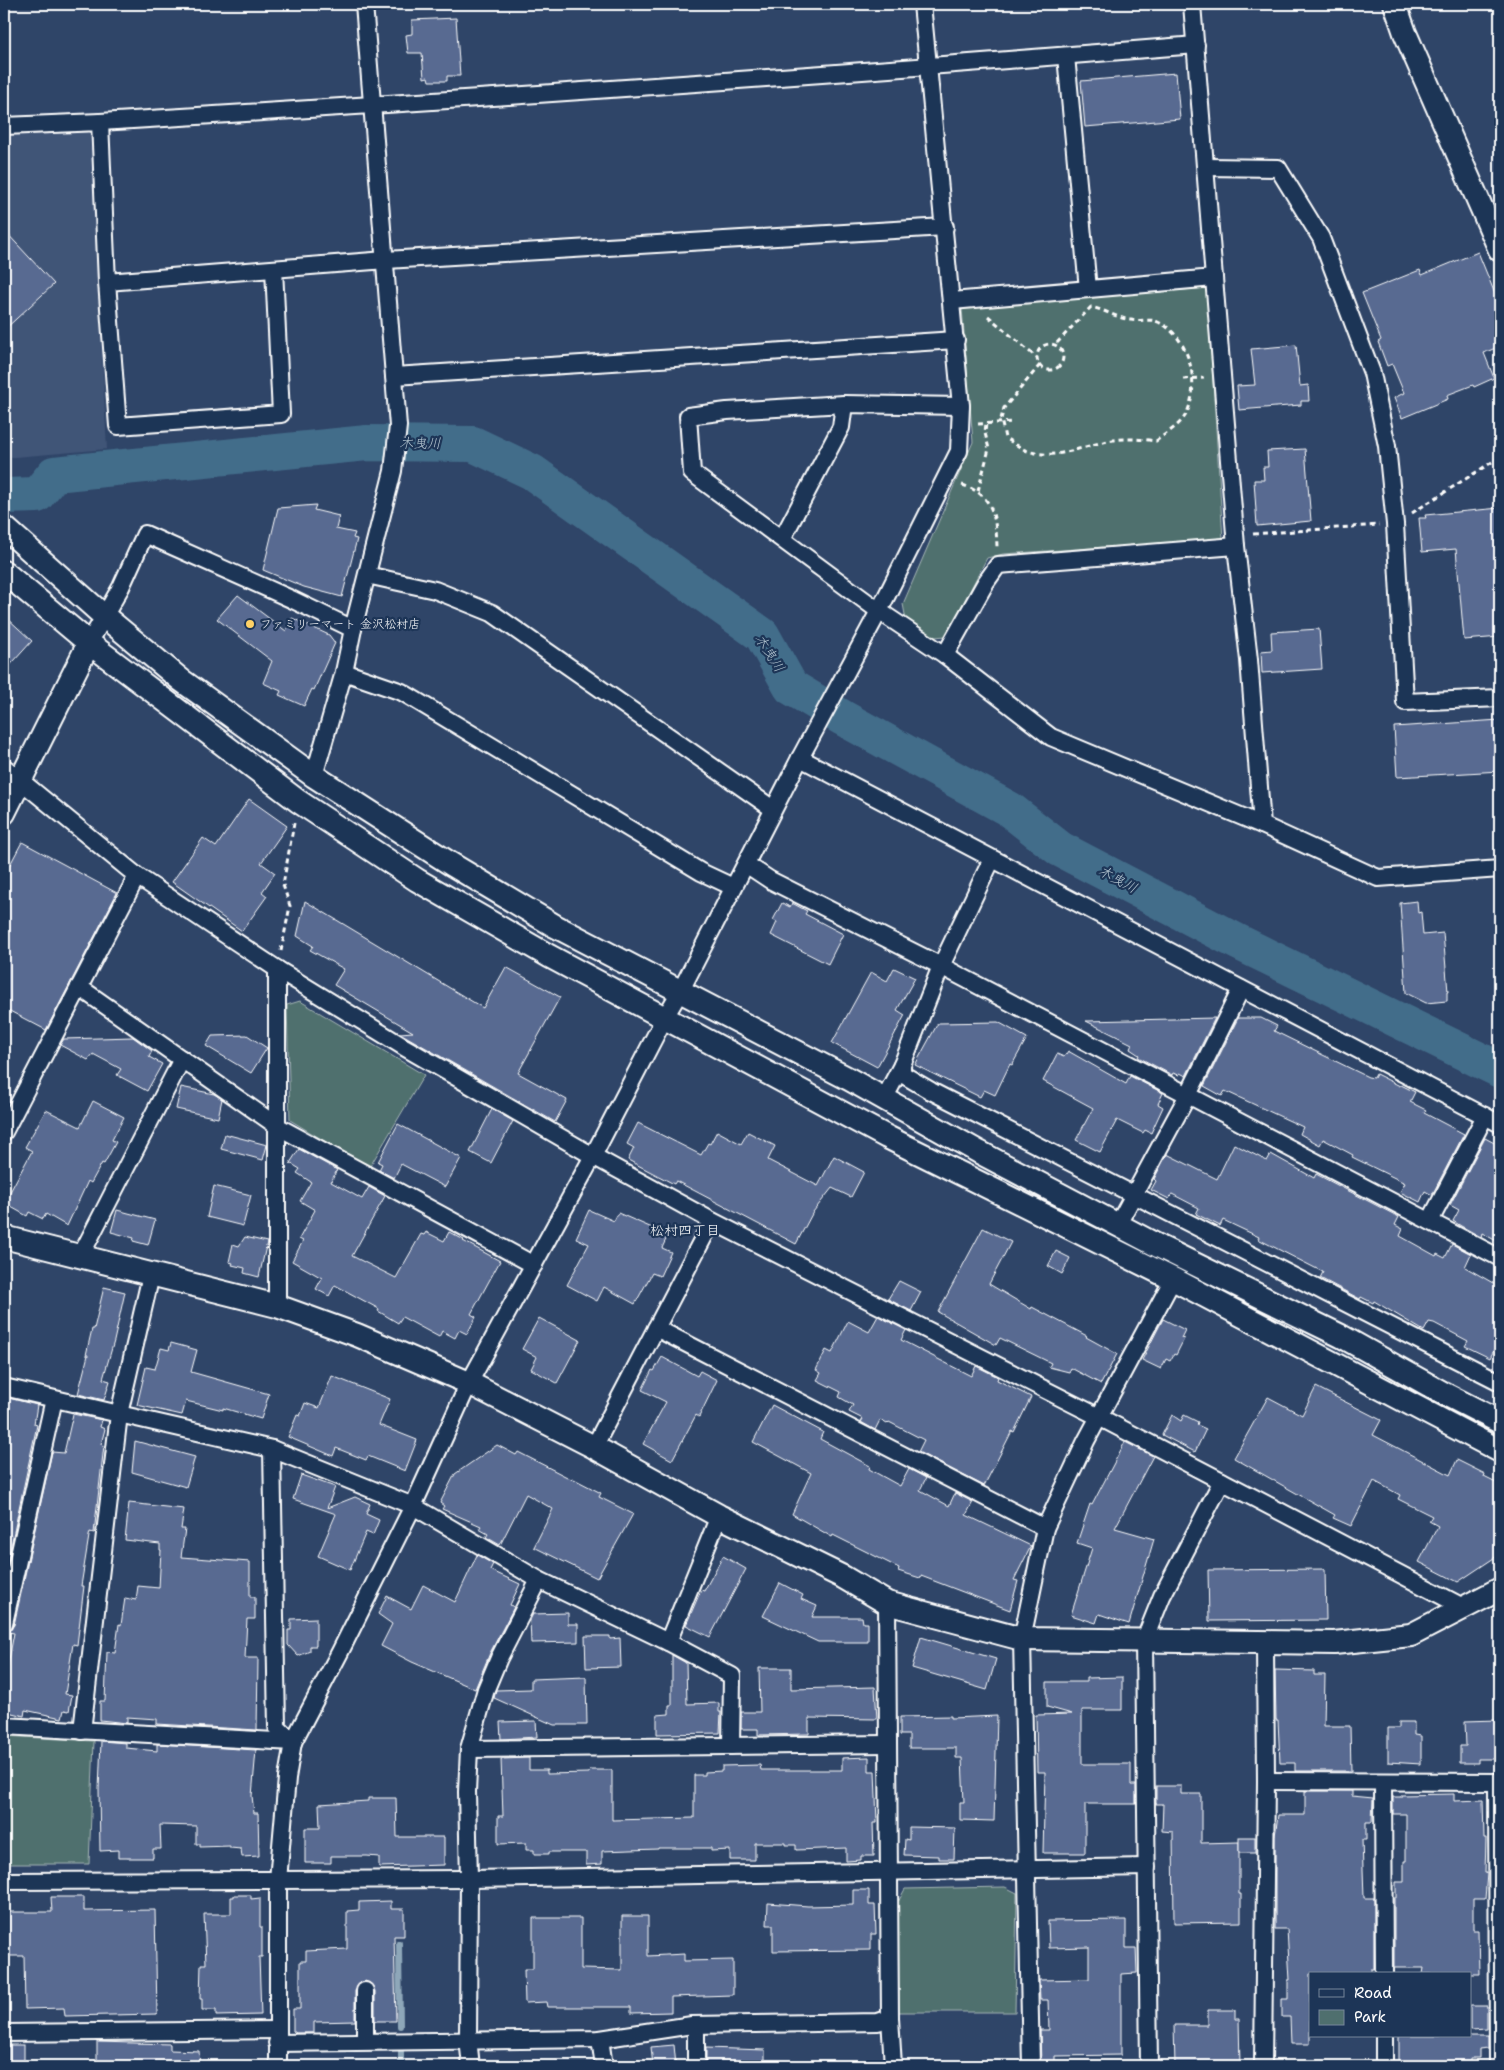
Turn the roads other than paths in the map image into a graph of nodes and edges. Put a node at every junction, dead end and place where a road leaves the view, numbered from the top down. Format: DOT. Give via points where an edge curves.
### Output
graph roads {
  1 [pos="364,4"];
  2 [pos="922,4"];
  3 [pos="1192,4"];
  4 [pos="1395,4"];
  5 [pos="1196,45"];
  6 [pos="1066,56"];
  7 [pos="928,67"];
  8 [pos="372,106"];
  9 [pos="100,122"];
  10 [pos="4,126"];
  11 [pos="1206,167"];
  12 [pos="945,227"];
  13 [pos="1500,250"];
  14 [pos="386,260"];
  15 [pos="274,269"];
  16 [pos="1214,278"];
  17 [pos="107,282"];
  18 [pos="1088,289"];
  19 [pos="952,301"];
  20 [pos="956,340"];
  21 [pos="394,376"];
  22 [pos="844,404"];
  23 [pos="961,406"];
  24 [pos="4,527"];
  25 [pos="782,539"];
  26 [pos="1236,540"];
  27 [pos="4,572"];
  28 [pos="367,575"];
  29 [pos="879,611"];
  30 [pos="104,616"];
  31 [pos="353,629"];
  32 [pos="89,643"];
  33 [pos="945,655"];
  34 [pos="344,672"];
  35 [pos="1500,698"];
  36 [pos="800,758"];
  37 [pos="12,774"];
  38 [pos="314,776"];
  39 [pos="774,810"];
  40 [pos="4,813"];
  41 [pos="1262,825"];
  42 [pos="992,859"];
  43 [pos="746,864"];
  44 [pos="1500,869"];
  45 [pos="137,876"];
  46 [pos="733,888"];
  47 [pos="941,966"];
  48 [pos="277,969"];
  49 [pos="79,987"];
  50 [pos="1241,989"];
  51 [pos="681,990"];
  52 [pos="665,1017"];
  53 [pos="182,1059"];
  54 [pos="902,1065"];
  55 [pos="1188,1095"];
  56 [pos="884,1099"];
  57 [pos="1485,1116"];
  58 [pos="1500,1124"];
  59 [pos="277,1126"];
  60 [pos="4,1132"];
  61 [pos="594,1156"];
  62 [pos="1133,1194"];
  63 [pos="712,1221"];
  64 [pos="1430,1221"];
  65 [pos="1118,1224"];
  66 [pos="4,1237"];
  67 [pos="80,1257"];
  68 [pos="1500,1258"];
  69 [pos="534,1265"];
  70 [pos="151,1275"];
  71 [pos="1173,1279"];
  72 [pos="277,1306"];
  73 [pos="656,1328"];
  74 [pos="469,1382"];
  75 [pos="1500,1382"];
  76 [pos="4,1387"];
  77 [pos="54,1399"];
  78 [pos="119,1414"];
  79 [pos="1101,1418"];
  80 [pos="1500,1422"];
  81 [pos="594,1447"];
  82 [pos="272,1449"];
  83 [pos="1500,1451"];
  84 [pos="1222,1481"];
  85 [pos="412,1506"];
  86 [pos="719,1516"];
  87 [pos="1045,1528"];
  88 [pos="539,1580"];
  89 [pos="1500,1590"];
  90 [pos="887,1602"];
  91 [pos="1465,1608"];
  92 [pos="4,1623"];
  93 [pos="1022,1639"];
  94 [pos="1144,1640"];
  95 [pos="668,1642"];
  96 [pos="1265,1643"];
  97 [pos="4,1726"];
  98 [pos="82,1731"];
  99 [pos="292,1742"];
  100 [pos="887,1744"];
  101 [pos="731,1746"];
  102 [pos="469,1749"];
  103 [pos="1266,1781"];
  104 [pos="1383,1782"];
  105 [pos="1498,1782"];
  106 [pos="1147,1867"];
  107 [pos="1025,1869"];
  108 [pos="888,1872"];
  109 [pos="469,1879"];
  110 [pos="278,1880"];
  111 [pos="4,1881"];
  112 [pos="1384,1972"];
  113 [pos="364,1991"];
  114 [pos="890,2018"];
  115 [pos="696,2025"];
  116 [pos="4,2033"];
  117 [pos="277,2036"];
  118 [pos="1384,2038"];
  119 [pos="468,2039"];
  120 [pos="600,2039"];
  121 [pos="365,2041"];
  122 [pos="278,2066"];
  123 [pos="471,2066"];
  124 [pos="604,2066"];
  125 [pos="696,2066"];
  126 [pos="893,2066"];
  127 [pos="1031,2066"];
  128 [pos="1149,2066"];
  129 [pos="1263,2066"];
  130 [pos="1384,2066"];
  131 [pos="1498,2066"];
  1 -- 8 [label="street"];
  2 -- 7 [label="street"];
  3 -- 5 [label="street"];
  4 -- 13 [label="street" via="1408,42"];
  5 -- 6 [label="street"];
  5 -- 11 [label="street"];
  6 -- 7 [label="street"];
  6 -- 18 [label="street"];
  7 -- 8 [label="street"];
  7 -- 12 [label="street"];
  8 -- 9 [label="street"];
  8 -- 14 [label="street"];
  9 -- 10 [label="street"];
  9 -- 17 [label="street"];
  11 -- 16 [label="street"];
  11 -- 35 [label="street" via="1278,168 1321,238 1372,373 1387,446 1395,524 1405,702"];
  12 -- 14 [label="street"];
  12 -- 19 [label="street"];
  14 -- 15 [label="street"];
  14 -- 21 [label="street"];
  15 -- 17 [label="street"];
  15 -- 17 [label="street" via="281,414 272,415 118,426"];
  16 -- 18 [label="street"];
  16 -- 26 [label="street"];
  18 -- 19 [label="street"];
  19 -- 20 [label="street"];
  20 -- 21 [label="street"];
  20 -- 23 [label="street"];
  21 -- 28 [label="street" via="398,426 396,451"];
  22 -- 23 [label="street"];
  22 -- 25 [label="street" via="841,427"];
  22 -- 25 [label="street" via="688,416 692,473"];
  23 -- 29 [label="street" via="959,451"];
  24 -- 30 [label="street"];
  25 -- 29 [label="street"];
  26 -- 33 [label="street" via="998,565"];
  26 -- 41 [label="street"];
  27 -- 32 [label="street"];
  28 -- 31 [label="street"];
  28 -- 39 [label="street" via="435,590 492,613"];
  29 -- 33 [label="street"];
  29 -- 36 [label="street"];
  30 -- 31 [label="street" via="145,534"];
  30 -- 32 [label="street"];
  30 -- 38 [label="street" via="181,680"];
  31 -- 34 [label="street"];
  32 -- 37 [label="street"];
  32 -- 52 [label="street" via="298,801 417,880 549,956"];
  33 -- 41 [label="street" via="1051,737"];
  34 -- 38 [label="street"];
  34 -- 46 [label="street" via="402,692 701,872"];
  36 -- 39 [label="street"];
  36 -- 42 [label="street"];
  37 -- 40 [label="street"];
  37 -- 45 [label="street"];
  38 -- 51 [label="street" via="555,926"];
  39 -- 43 [label="street"];
  41 -- 44 [label="street" via="1378,878"];
  42 -- 47 [label="street"];
  42 -- 50 [label="street"];
  43 -- 46 [label="street"];
  43 -- 47 [label="street" via="770,880"];
  45 -- 48 [label="street"];
  45 -- 49 [label="street"];
  46 -- 51 [label="street"];
  47 -- 54 [label="street"];
  47 -- 55 [label="street"];
  48 -- 59 [label="street"];
  48 -- 61 [label="street" via="404,1047"];
  49 -- 53 [label="street"];
  49 -- 60 [label="street"];
  50 -- 55 [label="street"];
  50 -- 57 [label="street"];
  51 -- 52 [label="street"];
  51 -- 56 [label="street"];
  52 -- 61 [label="street"];
  52 -- 71 [label="street" via="887,1137"];
  53 -- 59 [label="street"];
  53 -- 67 [label="street"];
  54 -- 56 [label="street"];
  54 -- 62 [label="street" via="902,1074 931,1091"];
  55 -- 62 [label="street"];
  55 -- 64 [label="street"];
  56 -- 65 [label="street"];
  57 -- 58 [label="street"];
  57 -- 64 [label="street"];
  59 -- 69 [label="street"];
  59 -- 72 [label="street"];
  61 -- 63 [label="street"];
  61 -- 69 [label="street"];
  62 -- 65 [label="street"];
  62 -- 75 [label="street"];
  63 -- 73 [label="street"];
  63 -- 79 [label="street"];
  64 -- 68 [label="street"];
  65 -- 80 [label="street" via="1341,1336"];
  66 -- 67 [label="street"];
  67 -- 70 [label="street"];
  69 -- 74 [label="street"];
  70 -- 72 [label="street"];
  70 -- 78 [label="street"];
  71 -- 79 [label="street"];
  71 -- 83 [label="street"];
  72 -- 74 [label="street"];
  73 -- 81 [label="street"];
  73 -- 87 [label="street"];
  74 -- 81 [label="street"];
  74 -- 85 [label="street"];
  76 -- 77 [label="street"];
  77 -- 78 [label="street"];
  77 -- 92 [label="street"];
  78 -- 82 [label="street"];
  78 -- 98 [label="street"];
  79 -- 84 [label="street"];
  79 -- 87 [label="street" via="1086,1441"];
  81 -- 86 [label="street"];
  82 -- 85 [label="street"];
  82 -- 99 [label="street" via="277,1727"];
  84 -- 91 [label="street"];
  84 -- 94 [label="street" via="1162,1596"];
  85 -- 88 [label="street"];
  85 -- 99 [label="street"];
  86 -- 90 [label="street"];
  86 -- 95 [label="street"];
  87 -- 93 [label="street"];
  88 -- 95 [label="street"];
  88 -- 102 [label="street" via="486,1690"];
  89 -- 91 [label="street"];
  90 -- 93 [label="street"];
  90 -- 100 [label="street"];
  91 -- 96 [label="street" via="1411,1634 1334,1644"];
  93 -- 94 [label="street"];
  93 -- 107 [label="street"];
  94 -- 96 [label="street"];
  94 -- 106 [label="street"];
  95 -- 101 [label="street" via="732,1676"];
  96 -- 103 [label="street"];
  97 -- 98 [label="street"];
  98 -- 99 [label="street"];
  99 -- 110 [label="street"];
  100 -- 101 [label="street"];
  100 -- 108 [label="street"];
  101 -- 102 [label="street"];
  102 -- 109 [label="street"];
  103 -- 104 [label="street"];
  103 -- 129 [label="street"];
  104 -- 105 [label="street"];
  104 -- 112 [label="street"];
  105 -- 131 [label="street"];
  106 -- 107 [label="street"];
  106 -- 128 [label="street"];
  107 -- 108 [label="street"];
  107 -- 127 [label="street"];
  108 -- 109 [label="street"];
  108 -- 114 [label="street"];
  109 -- 110 [label="street"];
  109 -- 119 [label="street"];
  110 -- 111 [label="street"];
  110 -- 117 [label="street"];
  113 -- 121 [label="street"];
  114 -- 115 [label="street" via="878,2022"];
  114 -- 126 [label="street"];
  115 -- 120 [label="street"];
  115 -- 125 [label="street"];
  116 -- 117 [label="street"];
  117 -- 121 [label="street"];
  117 -- 122 [label="street"];
  118 -- 130 [label="street"];
  119 -- 120 [label="street"];
  119 -- 121 [label="street"];
  119 -- 123 [label="street"];
  120 -- 124 [label="street"];
}
